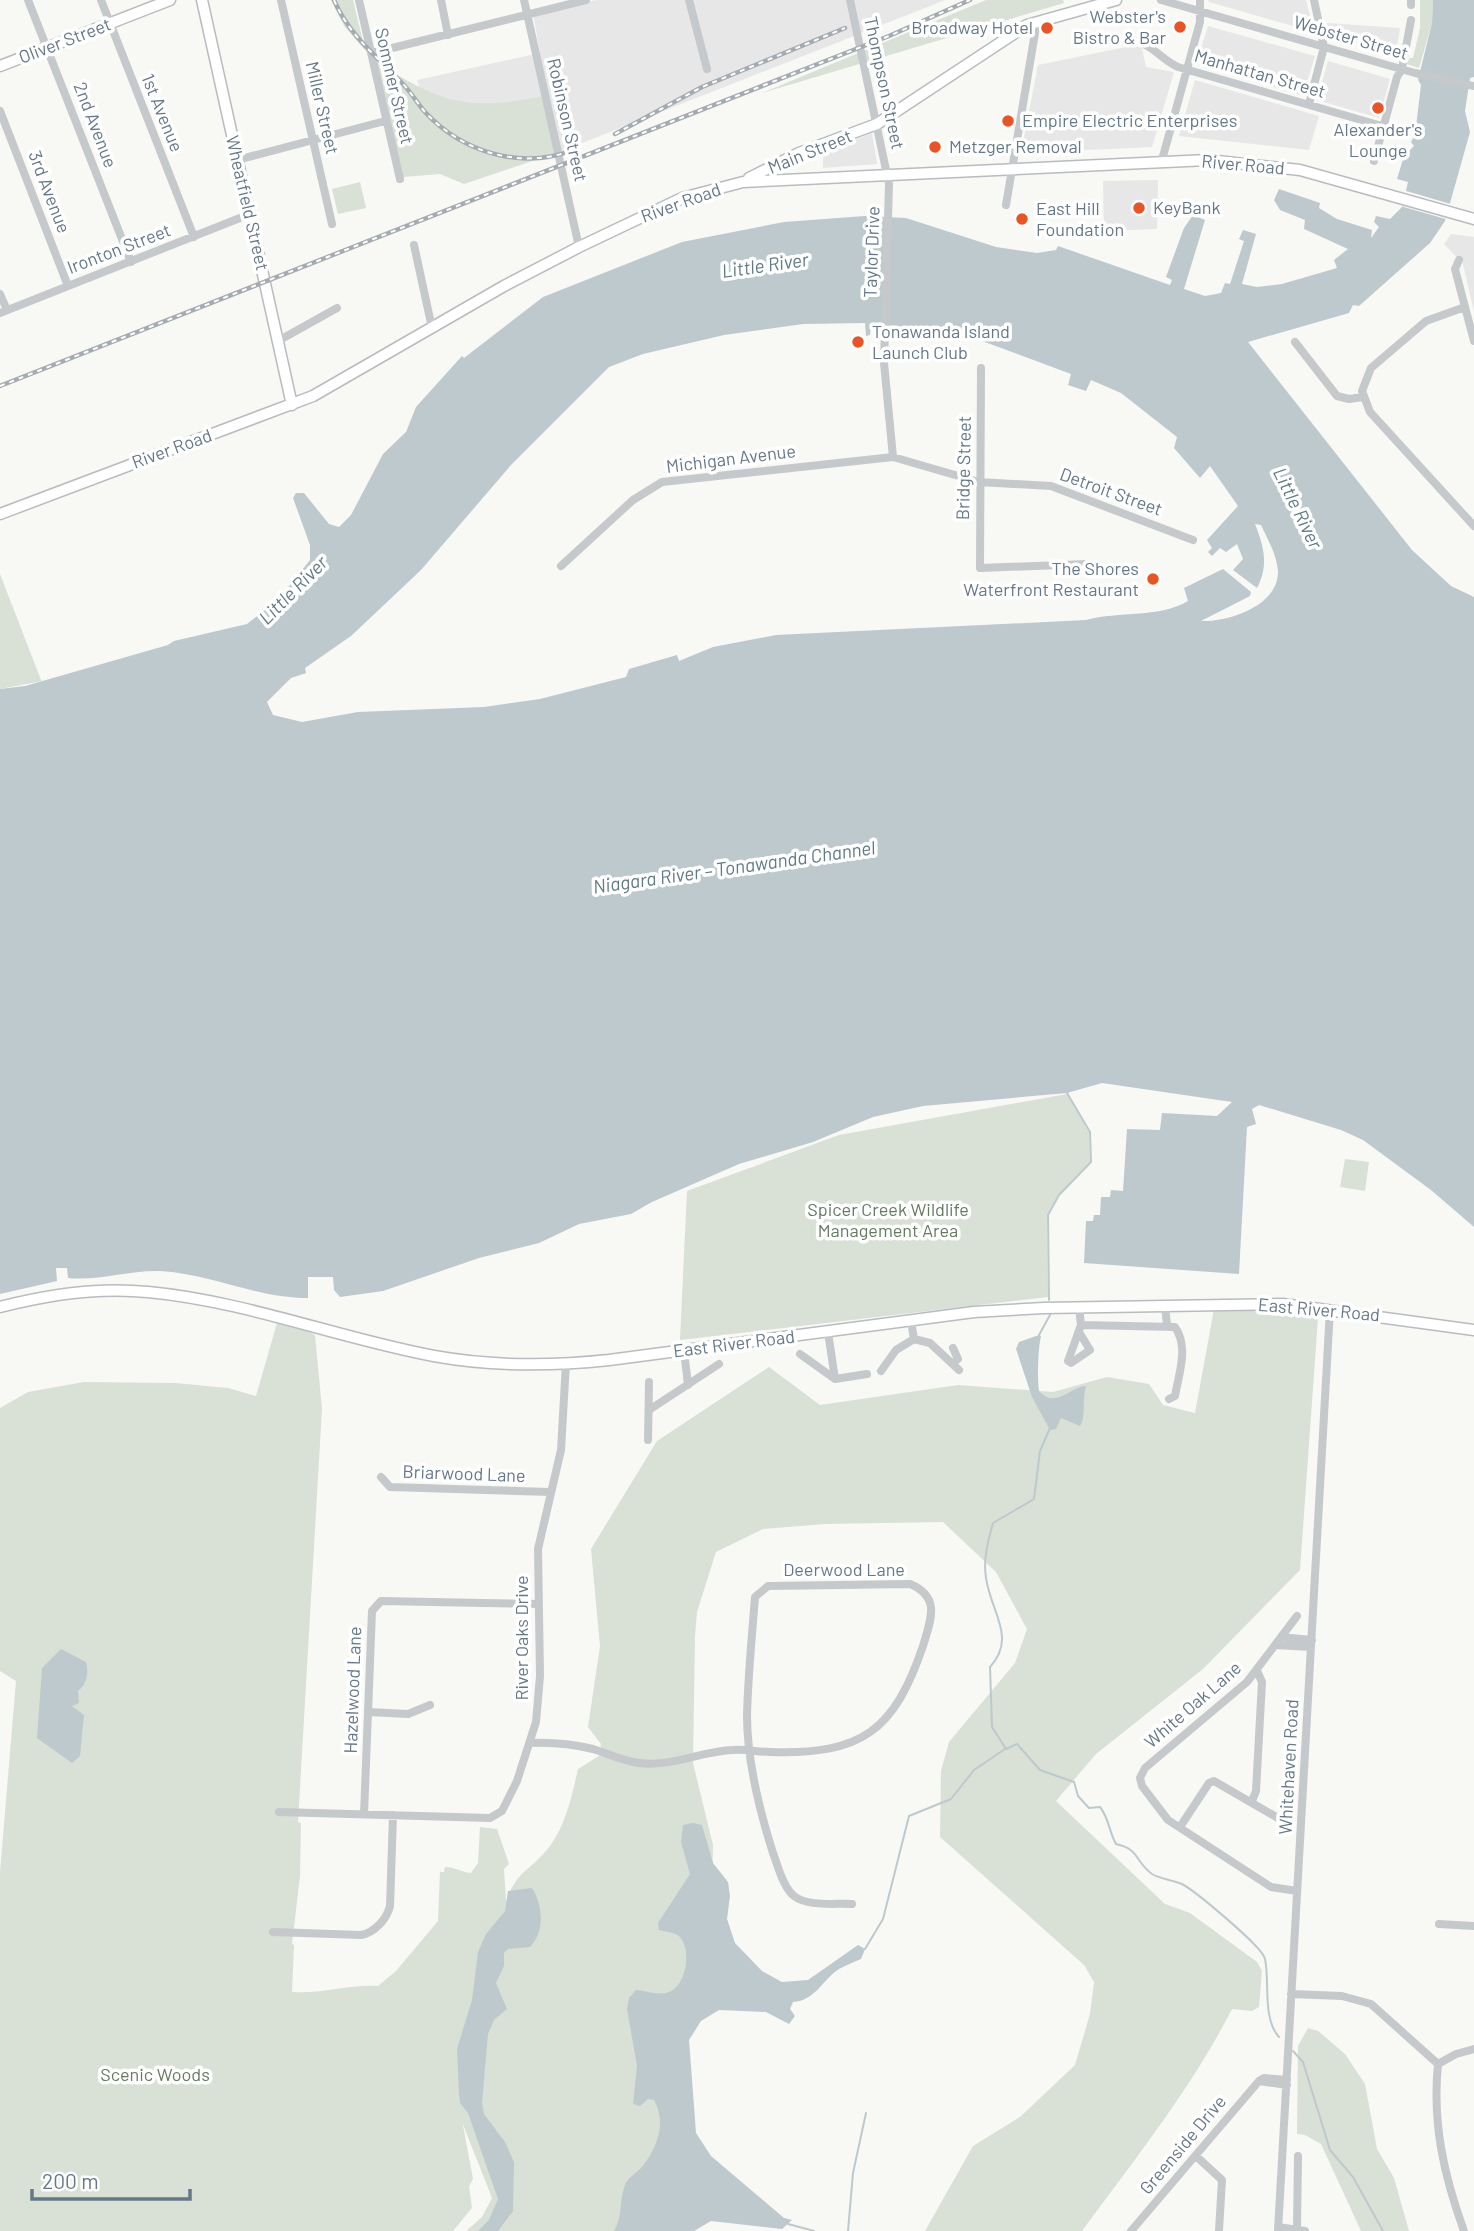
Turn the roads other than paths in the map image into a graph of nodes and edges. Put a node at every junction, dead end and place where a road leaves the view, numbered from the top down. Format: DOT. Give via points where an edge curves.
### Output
graph roads {
  1 [pos="28,0"];
  2 [pos="101,0"];
  3 [pos="170,0"];
  4 [pos="202,0"];
  5 [pos="281,0"];
  6 [pos="359,0"];
  7 [pos="441,0"];
  8 [pos="524,0"];
  9 [pos="586,0"];
  10 [pos="689,0"];
  11 [pos="850,0"];
  12 [pos="1116,0"];
  13 [pos="1161,0"];
  14 [pos="1200,0"];
  15 [pos="1314,0"];
  16 [pos="1202,12"];
  17 [pos="527,15"];
  18 [pos="1411,20"];
  19 [pos="1037,22"];
  20 [pos="110,23"];
  21 [pos="448,35"];
  22 [pos="1135,41"];
  23 [pos="47,47"];
  24 [pos="1324,47"];
  25 [pos="372,53"];
  26 [pos="0,66"];
  27 [pos="708,69"];
  28 [pos="1187,69"];
  29 [pos="1402,69"];
  30 [pos="1472,86"];
  31 [pos="1308,104"];
  32 [pos="0,111"];
  33 [pos="385,121"];
  34 [pos="877,124"];
  35 [pos="1382,126"];
  36 [pos="313,140"];
  37 [pos="237,160"];
  38 [pos="1162,160"];
  39 [pos="1374,162"];
  40 [pos="1012,167"];
  41 [pos="887,173"];
  42 [pos="400,179"];
  43 [pos="743,182"];
  44 [pos="1006,205"];
  45 [pos="250,214"];
  46 [pos="1471,218"];
  47 [pos="332,224"];
  48 [pos="194,237"];
  49 [pos="414,245"];
  50 [pos="579,247"];
  51 [pos="1459,260"];
  52 [pos="131,262"];
  53 [pos="68,286"];
  54 [pos="0,294"];
  55 [pos="337,307"];
  56 [pos="1465,307"];
  57 [pos="3,312"];
  58 [pos="432,328"];
  59 [pos="1474,338"];
  60 [pos="278,341"];
  61 [pos="1295,342"];
  62 [pos="981,368"];
  63 [pos="1363,397"];
  64 [pos="292,405"];
  65 [pos="893,457"];
  66 [pos="979,482"];
  67 [pos="0,514"];
  68 [pos="1474,526"];
  69 [pos="1193,540"];
  70 [pos="1087,564"];
  71 [pos="561,566"];
  72 [pos="1165,1306"];
  73 [pos="0,1307"];
  74 [pos="1079,1307"];
  75 [pos="1330,1309"];
  76 [pos="911,1321"];
  77 [pos="1167,1325"];
  78 [pos="1474,1330"];
  79 [pos="828,1332"];
  80 [pos="914,1339"];
  81 [pos="684,1351"];
  82 [pos="944,1353"];
  83 [pos="800,1354"];
  84 [pos="566,1363"];
  85 [pos="719,1364"];
  86 [pos="881,1371"];
  87 [pos="867,1374"];
  88 [pos="835,1379"];
  89 [pos="649,1382"];
  90 [pos="688,1385"];
  91 [pos="1170,1399"];
  92 [pos="649,1410"];
  93 [pos="648,1440"];
  94 [pos="381,1477"];
  95 [pos="550,1492"];
  96 [pos="538,1604"];
  97 [pos="1297,1616"];
  98 [pos="1278,1641"];
  99 [pos="1312,1643"];
  100 [pos="1257,1671"];
  101 [pos="430,1705"];
  102 [pos="369,1712"];
  103 [pos="530,1744"];
  104 [pos="750,1751"];
  105 [pos="1252,1801"];
  106 [pos="279,1812"];
  107 [pos="364,1814"];
  108 [pos="393,1815"];
  109 [pos="1278,1818"];
  110 [pos="1180,1827"];
  111 [pos="1297,1891"];
  112 [pos="852,1904"];
  113 [pos="1439,1924"];
  114 [pos="1474,1926"];
  115 [pos="273,1932"];
  116 [pos="1291,1994"];
  117 [pos="1474,2049"];
  118 [pos="1438,2064"];
  119 [pos="1287,2083"];
  120 [pos="1196,2155"];
  121 [pos="1298,2156"];
  122 [pos="1278,2229"];
  123 [pos="1301,2229"];
  124 [pos="1131,2231"];
  125 [pos="1219,2231"];
  126 [pos="1464,2231"];
  1 -- 23 [label="street, 2nd Avenue"];
  2 -- 20 [label="street, 1st Avenue"];
  3 -- 20 [label="main road, Oliver Street"];
  4 -- 37 [label="main road, Wheatfield Street"];
  5 -- 36 [label="street, Miller Street"];
  6 -- 25 [label="street, Sommer Street"];
  7 -- 21 [label="street"];
  8 -- 17 [label="street, Robinson Street"];
  9 -- 17 [label="street"];
  10 -- 27 [label="street"];
  11 -- 34 [label="street, Thompson Street"];
  12 -- 19 [label="main road, Main Street"];
  13 -- 16 [label="street, Webster Street"];
  14 -- 16 [label="street"];
  15 -- 24 [label="street"];
  16 -- 24 [label="street, Webster Street"];
  16 -- 28 [label="street"];
  17 -- 21 [label="street"];
  17 -- 50 [label="street, Robinson Street"];
  18 -- 29 [label="street"];
  19 -- 34 [label="main road, Main Street" via="1010,34"];
  19 -- 40 [label="street"];
  20 -- 23 [label="main road, Oliver Street"];
  20 -- 48 [label="street, 1st Avenue"];
  21 -- 25 [label="street"];
  22 -- 28 [label="street, Manhattan Street"];
  23 -- 26 [label="main road, Oliver Street"];
  23 -- 52 [label="street, 2nd Avenue"];
  24 -- 29 [label="street, Webster Street"];
  24 -- 31 [label="street"];
  25 -- 33 [label="street, Sommer Street"];
  28 -- 31 [label="street, Manhattan Street"];
  28 -- 38 [label="street"];
  29 -- 30 [label="street, Webster Street"];
  29 -- 35 [label="street"];
  31 -- 35 [label="street, Manhattan Street"];
  32 -- 53 [label="street, 3rd Avenue"];
  33 -- 36 [label="street"];
  33 -- 42 [label="street, Sommer Street"];
  34 -- 41 [label="street, Thompson Street"];
  34 -- 43 [label="main road, Main Street" via="799,153"];
  35 -- 39 [label="street"];
  36 -- 37 [label="street"];
  36 -- 47 [label="street, Miller Street"];
  37 -- 45 [label="main road, Wheatfield Street"];
  38 -- 40 [label="main road, River Road"];
  38 -- 46 [label="main road, River Road" via="1271,165"];
  40 -- 41 [label="main road, River Road"];
  40 -- 44 [label="street"];
  41 -- 43 [label="main road, River Road"];
  41 -- 65 [label="street, Taylor Drive" via="886,390"];
  43 -- 50 [label="main road, River Road" via="682,198"];
  45 -- 48 [label="street, Ironton Street"];
  45 -- 60 [label="main road, Wheatfield Street"];
  48 -- 52 [label="street, Ironton Street"];
  49 -- 58 [label="street"];
  50 -- 58 [label="main road, River Road"];
  51 -- 56 [label="street" via="1455,269"];
  52 -- 53 [label="street, Ironton Street"];
  53 -- 57 [label="street, Ironton Street"];
  54 -- 57 [label="street"];
  55 -- 60 [label="street"];
  56 -- 59 [label="street"];
  56 -- 63 [label="street" via="1426,321 1376,363 1364,381"];
  58 -- 64 [label="main road, River Road"];
  60 -- 64 [label="main road, Wheatfield Street"];
  61 -- 63 [label="street" via="1337,396"];
  62 -- 66 [label="street, Bridge Street"];
  63 -- 68 [label="street" via="1370,412"];
  64 -- 67 [label="main road, River Road"];
  65 -- 66 [label="street, Detroit Street"];
  65 -- 71 [label="street, Michigan Avenue" via="662,482 633,500"];
  66 -- 69 [label="street, Detroit Street" via="1051,486"];
  66 -- 70 [label="street, Bridge Street" via="980,568"];
  72 -- 74 [label="main road, East River Road"];
  72 -- 75 [label="main road, East River Road" via="1283,1304"];
  72 -- 77 [label="street"];
  73 -- 84 [label="main road, East River Road" via="85,1293 148,1292 434,1356"];
  74 -- 76 [label="main road, East River Road" via="999,1310"];
  74 -- 77 [label="street" via="1079,1329"];
  75 -- 78 [label="main road, East River Road"];
  75 -- 99 [label="street, Whitehaven Road"];
  76 -- 79 [label="main road, East River Road"];
  76 -- 80 [label="street"];
  77 -- 91 [label="street" via="1181,1336 1183,1350 1175,1396"];
  79 -- 81 [label="main road, East River Road"];
  79 -- 88 [label="street"];
  80 -- 82 [label="street" via="923,1339"];
  80 -- 86 [label="street" via="896,1350"];
  81 -- 84 [label="main road, East River Road"];
  81 -- 90 [label="street"];
  82 -- 82 [label="street" via="956,1344 956,1367"];
  83 -- 88 [label="street"];
  84 -- 95 [label="street, River Oaks Drive" via="564,1430"];
  85 -- 90 [label="street"];
  87 -- 88 [label="street"];
  89 -- 92 [label="street"];
  90 -- 92 [label="street"];
  92 -- 93 [label="street"];
  94 -- 95 [label="street, Briarwood Lane" via="390,1487"];
  95 -- 96 [label="street, River Oaks Drive" via="538,1549"];
  96 -- 102 [label="street, Hazelwood Lane" via="382,1601 372,1611"];
  96 -- 103 [label="street, River Oaks Drive" via="540,1691"];
  97 -- 98 [label="street, White Oak Lane"];
  98 -- 99 [label="street"];
  98 -- 100 [label="street, White Oak Lane"];
  99 -- 111 [label="street, Whitehaven Road"];
  100 -- 105 [label="street, White Oak Lane" via="1262,1682"];
  100 -- 110 [label="street, White Oak Lane" via="1141,1773 1142,1786 1160,1812"];
  101 -- 102 [label="street" via="408,1714"];
  102 -- 107 [label="street, Hazelwood Lane"];
  103 -- 104 [label="street" via="576,1745 649,1764 719,1751"];
  103 -- 108 [label="street, River Oaks Drive" via="517,1781 495,1817"];
  104 -- 104 [label="street, Deerwood Lane" via="830,1748 862,1738 889,1718 909,1686 932,1618 923,1589 910,1584 768,1586 755,1597 747,1717"];
  104 -- 112 [label="street" via="764,1822 787,1887 807,1902"];
  105 -- 109 [label="street"];
  105 -- 110 [label="street" via="1211,1781"];
  106 -- 107 [label="street, River Oaks Drive"];
  107 -- 108 [label="street, River Oaks Drive"];
  108 -- 115 [label="street" via="390,1910 372,1931 360,1935"];
  110 -- 111 [label="street, White Oak Lane" via="1271,1886"];
  111 -- 116 [label="street, Whitehaven Road"];
  113 -- 114 [label="street"];
  116 -- 118 [label="street" via="1342,1996 1371,2004"];
  116 -- 119 [label="street, Whitehaven Road"];
  117 -- 118 [label="street"];
  118 -- 126 [label="street" via="1435,2105 1439,2141"];
  119 -- 120 [label="street, Greenside Drive" via="1259,2081"];
  119 -- 122 [label="street, Whitehaven Road"];
  120 -- 124 [label="street, Greenside Drive"];
  120 -- 125 [label="street" via="1222,2180"];
  121 -- 123 [label="street"];
  122 -- 123 [label="street, Whitehaven Road"];
}
